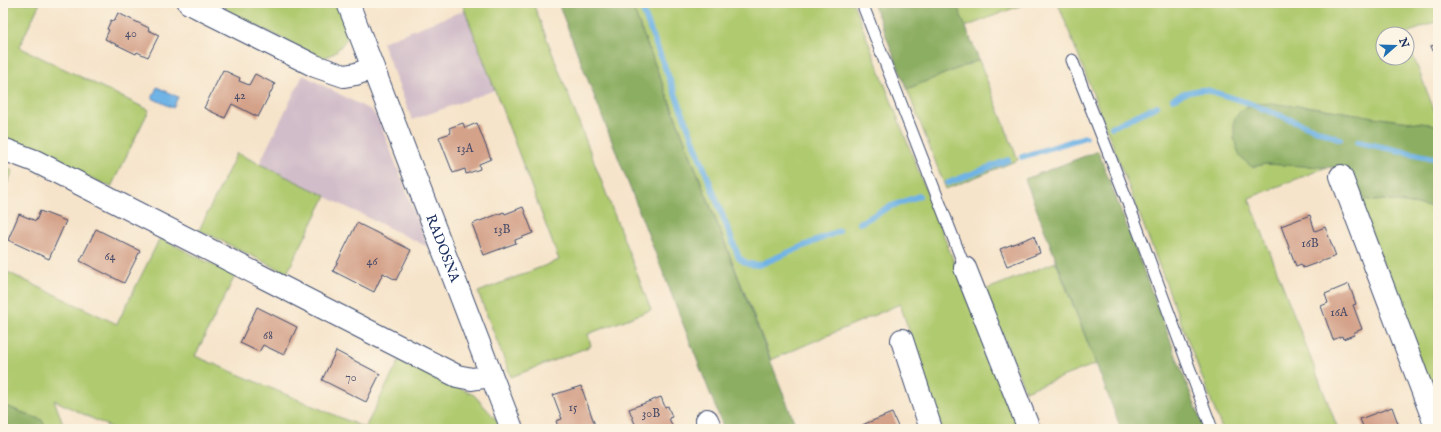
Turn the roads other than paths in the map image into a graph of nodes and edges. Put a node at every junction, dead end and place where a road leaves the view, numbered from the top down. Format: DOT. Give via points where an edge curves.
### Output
graph roads {
  1 [pos="189,3"];
  2 [pos="348,3"];
  3 [pos="862,3"];
  4 [pos="1072,60"];
  5 [pos="373,68"];
  6 [pos="3,149"];
  7 [pos="1341,176"];
  8 [pos="965,268"];
  9 [pos="902,340"];
  10 [pos="491,376"];
  11 [pos="512,429"];
  12 [pos="931,429"];
  13 [pos="1029,429"];
  14 [pos="1212,429"];
  15 [pos="1437,429"];
  1 -- 5 [label="street" via="315,66 344,76"];
  2 -- 5 [label="street, RADOSNA"];
  3 -- 8 [label="lane"];
  4 -- 14 [label="lane"];
  5 -- 10 [label="street, RADOSNA"];
  6 -- 10 [label="street" via="35,161 458,376"];
  7 -- 15 [label="street"];
  8 -- 13 [label="street"];
  9 -- 12 [label="street"];
  10 -- 11 [label="street, RADOSNA"];
}
